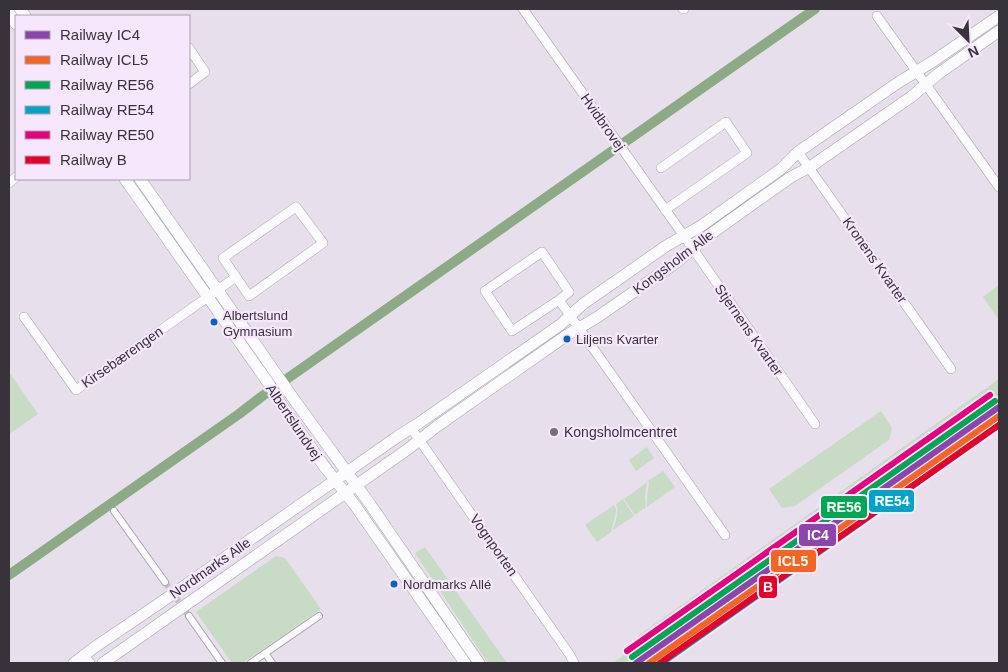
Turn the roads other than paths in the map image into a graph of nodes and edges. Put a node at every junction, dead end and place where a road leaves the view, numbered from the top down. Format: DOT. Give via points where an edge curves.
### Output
graph roads {
  1 [pos="523,9"];
  2 [pos="877,16"];
  3 [pos="999,16"];
  4 [pos="999,31"];
  5 [pos="190,50"];
  6 [pos="916,72"];
  7 [pos="190,83"];
  8 [pos="926,85"];
  9 [pos="798,152"];
  10 [pos="810,167"];
  11 [pos="661,168"];
  12 [pos="126,180"];
  13 [pos="141,180"];
  14 [pos="999,187"];
  15 [pos="665,210"];
  16 [pos="684,236"];
  17 [pos="693,249"];
  18 [pos="236,278"];
  19 [pos="218,290"];
  20 [pos="208,297"];
  21 [pos="559,300"];
  22 [pos="24,316"];
  23 [pos="570,316"];
  24 [pos="579,328"];
  25 [pos="952,369"];
  26 [pos="274,381"];
  27 [pos="815,424"];
  28 [pos="411,428"];
  29 [pos="419,440"];
  30 [pos="347,473"];
  31 [pos="335,480"];
  32 [pos="356,485"];
  33 [pos="345,493"];
  34 [pos="114,511"];
  35 [pos="724,535"];
  36 [pos="165,582"];
  37 [pos="189,616"];
  38 [pos="319,616"];
  39 [pos="265,653"];
  40 [pos="87,659"];
  41 [pos="74,663"];
  42 [pos="102,663"];
  43 [pos="222,663"];
  44 [pos="251,663"];
  45 [pos="272,663"];
  46 [pos="465,663"];
  47 [pos="479,663"];
  48 [pos="574,663"];
  1 -- 15 [label="street, Hvidbrovej"];
  2 -- 6 [label="street"];
  3 -- 6 [label="street, Kongsholm Alle"];
  4 -- 8 [label="street, Kongsholm Alle"];
  5 -- 7 [label="street" via="205,72"];
  6 -- 8 [label="street"];
  6 -- 9 [label="street, Kongsholm Alle"];
  8 -- 10 [label="street, Kongsholm Alle"];
  8 -- 14 [label="street"];
  9 -- 10 [label="street, Kronens Kvarter"];
  9 -- 16 [label="street, Kongsholm Alle" via="781,169"];
  10 -- 17 [label="street, Kongsholm Alle" via="791,177"];
  10 -- 25 [label="street, Kronens Kvarter"];
  11 -- 15 [label="street" via="726,122 747,153"];
  12 -- 20 [label="street, Albertslundvej"];
  13 -- 19 [label="street, Albertslundvej"];
  15 -- 16 [label="street, Hvidbrovej"];
  16 -- 17 [label="street, Stjernens Kvarter"];
  16 -- 23 [label="street, Kongsholm Alle" via="658,251"];
  17 -- 24 [label="street, Kongsholm Alle"];
  17 -- 27 [label="street, Stjernens Kvarter"];
  18 -- 18 [label="street" via="249,296 322,243 296,207 223,258"];
  18 -- 19 [label="street, Kirsebærengen"];
  19 -- 20 [label="street, Kirsebærengen"];
  19 -- 26 [label="street, Albertslundvej"];
  20 -- 22 [label="street, Kirsebærengen" via="76,390"];
  20 -- 26 [label="street, Albertslundvej"];
  21 -- 21 [label="street" via="570,292 542,252 485,291 512,331"];
  21 -- 23 [label="street"];
  23 -- 24 [label="street"];
  23 -- 28 [label="street, Kongsholm Alle"];
  24 -- 29 [label="street, Kongsholm Alle"];
  24 -- 35 [label="street"];
  26 -- 30 [label="street, Albertslundvej" via="294,398"];
  26 -- 31 [label="street, Albertslundvej" via="282,406"];
  28 -- 29 [label="street, Vognporten"];
  28 -- 30 [label="street, Kongsholm Alle"];
  29 -- 32 [label="street, Kongsholm Alle"];
  29 -- 48 [label="street, Vognporten"];
  30 -- 31 [label="street, Nordmarks Alle"];
  30 -- 32 [label="street, Albertslundvej"];
  31 -- 33 [label="street, Albertslundvej"];
  31 -- 40 [label="street, Nordmarks Alle"];
  32 -- 33 [label="street, Kongsholm Alle"];
  32 -- 47 [label="street, Albertslundvej"];
  33 -- 42 [label="street, Nordmarks Alle"];
  33 -- 46 [label="street, Albertslundvej"];
  34 -- 36 [label="street"];
  37 -- 43 [label="street"];
  38 -- 39 [label="street"];
  39 -- 44 [label="street"];
  39 -- 45 [label="street"];
  40 -- 41 [label="street, Nordmarks Alle"];
}
